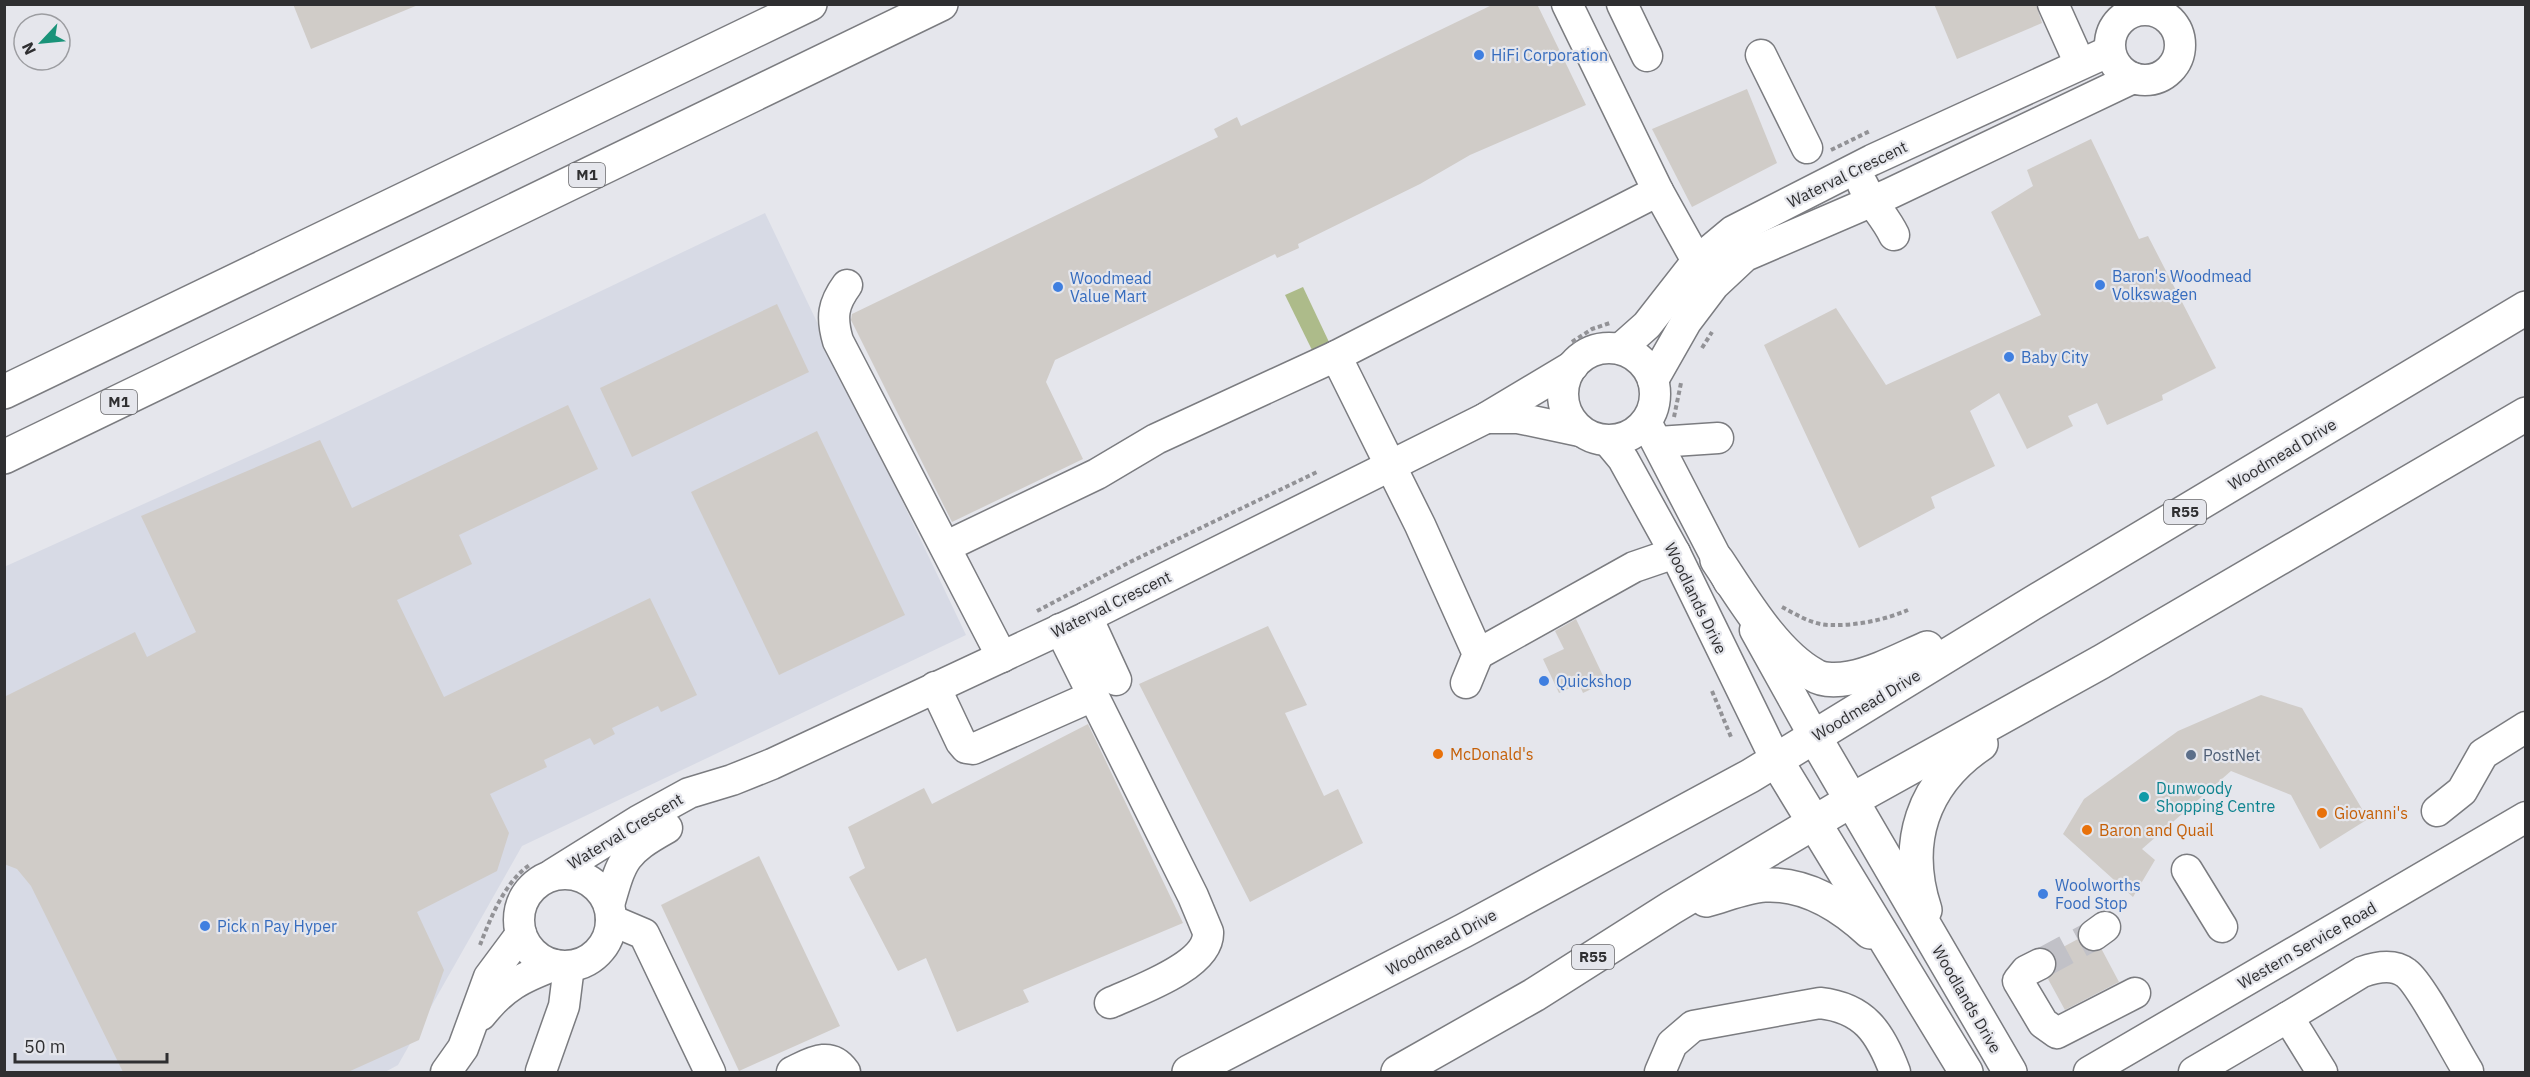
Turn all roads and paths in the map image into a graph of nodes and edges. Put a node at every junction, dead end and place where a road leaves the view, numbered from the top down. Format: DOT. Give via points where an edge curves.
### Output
graph roads {
  1 [pos="810,4"];
  2 [pos="941,4"];
  3 [pos="1568,4"];
  4 [pos="1622,4"];
  5 [pos="2053,4"];
  6 [pos="2153,10"];
  7 [pos="2110,51"];
  8 [pos="1761,55"];
  9 [pos="1647,56"];
  10 [pos="2080,64"];
  11 [pos="2133,78"];
  12 [pos="1807,147"];
  13 [pos="1864,165"];
  14 [pos="1658,191"];
  15 [pos="1885,212"];
  16 [pos="1697,261"];
  17 [pos="847,285"];
  18 [pos="2526,308"];
  19 [pos="1718,323"];
  20 [pos="233,346"];
  21 [pos="1620,349"];
  22 [pos="1700,353"];
  23 [pos="1336,356"];
  24 [pos="1573,366"];
  25 [pos="42,374"];
  26 [pos="1667,381"];
  27 [pos="4,387"];
  28 [pos="4,392"];
  29 [pos="2526,414"];
  30 [pos="1486,417"];
  31 [pos="1580,430"];
  32 [pos="1661,435"];
  33 [pos="1718,438"];
  34 [pos="1608,441"];
  35 [pos="4,457"];
  36 [pos="1390,464"];
  37 [pos="4,474"];
  38 [pos="947,546"];
  39 [pos="1675,553"];
  40 [pos="1717,560"];
  41 [pos="2031,604"];
  42 [pos="1777,605"];
  43 [pos="1908,610"];
  44 [pos="1086,617"];
  45 [pos="1060,629"];
  46 [pos="1478,654"];
  47 [pos="1002,657"];
  48 [pos="2101,662"];
  49 [pos="1466,682"];
  50 [pos="935,687"];
  51 [pos="1105,688"];
  52 [pos="2526,727"];
  53 [pos="1814,736"];
  54 [pos="1776,760"];
  55 [pos="732,780"];
  56 [pos="1852,800"];
  57 [pos="2437,811"];
  58 [pos="2526,817"];
  59 [pos="1814,825"];
  60 [pos="2187,870"];
  61 [pos="553,874"];
  62 [pos="1671,908"];
  63 [pos="610,913"];
  64 [pos="2222,927"];
  65 [pos="521,934"];
  66 [pos="1937,948"];
  67 [pos="1895,957"];
  68 [pos="2040,964"];
  69 [pos="562,966"];
  70 [pos="2134,993"];
  71 [pos="1110,1003"];
  72 [pos="2288,1017"];
  73 [pos="472,1027"];
  74 [pos="541,1071"];
  75 [pos="2468,1071"];
  76 [pos="446,1072"];
  77 [pos="710,1072"];
  78 [pos="792,1072"];
  79 [pos="845,1072"];
  80 [pos="1189,1072"];
  81 [pos="1398,1072"];
  82 [pos="1660,1072"];
  83 [pos="1894,1072"];
  84 [pos="1966,1072"];
  85 [pos="2010,1072"];
  86 [pos="2089,1072"];
  87 [pos="2194,1072"];
  88 [pos="2322,1072"];
  1 -- 25 [label="main road"];
  2 -- 20 [label="main road, M1"];
  3 -- 14 [label="street"];
  4 -- 9 [label="street"];
  5 -- 10 [label="street"];
  6 -- 7 [label="street" via="2113,30"];
  6 -- 11 [label="street" via="2178,32 2180,44 2172,67 2162,75 2150,80"];
  7 -- 10 [label="street, Waterval Crescent"];
  7 -- 11 [label="street" via="2123,72"];
  8 -- 12 [label="street"];
  10 -- 13 [label="street, Waterval Crescent"];
  11 -- 15 [label="street, Waterval Crescent"];
  13 -- 15 [label="street"];
  13 -- 16 [label="street, Waterval Crescent" via="1732,231"];
  14 -- 16 [label="street"];
  14 -- 23 [label="street"];
  15 -- 26 [label="street, Waterval Crescent" via="1745,256 1714,285 1686,322"];
  16 -- 21 [label="street, Waterval Crescent" via="1647,325"];
  17 -- 38 [label="street" via="832,315 838,340"];
  18 -- 41 [label="main road, Woodmead Drive / R55"];
  19 -- 22 [label="path"];
  20 -- 35 [label="main road, M1"];
  20 -- 37 [label="main road"];
  21 -- 24 [label="street, Waterval Crescent" via="1589,352"];
  21 -- 26 [label="street"];
  23 -- 36 [label="street"];
  23 -- 38 [label="street" via="1156,439 1077,484"];
  24 -- 30 [label="street, Waterval Crescent"];
  24 -- 31 [label="street" via="1563,389 1564,405"];
  25 -- 27 [label="main road"];
  25 -- 28 [label="main road"];
  26 -- 32 [label="path" via="1673,417"];
  26 -- 32 [label="street" via="1656,394 1653,409"];
  29 -- 48 [label="main road, R55"];
  30 -- 31 [label="street, Waterval Crescent" via="1518,418"];
  30 -- 36 [label="street, Waterval Crescent"];
  31 -- 34 [label="street, Waterval Crescent"];
  32 -- 33 [label="street"];
  32 -- 34 [label="street" via="1636,433"];
  32 -- 40 [label="street"];
  34 -- 39 [label="street, Woodlands Drive" via="1623,459"];
  36 -- 44 [label="street, Waterval Crescent"];
  36 -- 46 [label="street"];
  38 -- 47 [label="street"];
  39 -- 46 [label="street" via="1634,567"];
  39 -- 54 [label="street, Woodlands Drive"];
  40 -- 41 [label="main road" via="1761,623 1795,662 1826,679 1864,674"];
  40 -- 53 [label="street"];
  41 -- 53 [label="main road, Woodmead Drive / R55"];
  42 -- 43 [label="path" via="1804,619 1829,625 1891,618"];
  44 -- 45 [label="street, Waterval Crescent"];
  44 -- 51 [label="street"];
  45 -- 47 [label="street, Waterval Crescent"];
  45 -- 51 [label="street"];
  46 -- 49 [label="street"];
  47 -- 50 [label="street, Waterval Crescent"];
  48 -- 56 [label="main road, R55"];
  48 -- 66 [label="main road" via="1968,753 1931,795 1919,822 1917,885"];
  50 -- 51 [label="street" via="961,742 973,749"];
  50 -- 55 [label="street, Waterval Crescent"];
  51 -- 71 [label="street" via="1209,939 1181,970"];
  52 -- 57 [label="street" via="2483,754 2462,791"];
  53 -- 54 [label="main road, Woodmead Drive / R55"];
  53 -- 56 [label="main road, Woodlands Drive"];
  54 -- 59 [label="main road"];
  54 -- 80 [label="main road, Woodmead Drive / R55" via="1463,931"];
  55 -- 61 [label="street, Waterval Crescent" via="689,793"];
  55 -- 63 [label="street, Waterval Crescent" via="698,811 634,848 619,869"];
  56 -- 59 [label="main road, R55"];
  56 -- 66 [label="main road, Woodlands Drive"];
  58 -- 86 [label="street, Western Service Road"];
  59 -- 62 [label="main road, R55"];
  59 -- 67 [label="main road"];
  60 -- 64 [label="street"];
  61 -- 63 [label="street" via="567,873 593,883"];
  61 -- 65 [label="street" via="530,888 523,900 519,914"];
  62 -- 67 [label="main road" via="1766,885 1811,892 1838,905"];
  62 -- 81 [label="main road, R55" via="1534,995"];
  63 -- 69 [label="street" via="603,946 588,960"];
  63 -- 77 [label="street" via="644,933"];
  65 -- 69 [label="street" via="531,952 542,961"];
  65 -- 73 [label="street" via="480,994"];
  66 -- 85 [label="main road, Woodlands Drive"];
  67 -- 84 [label="main road"];
  68 -- 70 [label="street" via="2026,971 2018,981 2043,1023 2057,1033"];
  69 -- 73 [label="street" via="510,984"];
  69 -- 74 [label="street" via="564,1006"];
  72 -- 75 [label="street" via="2362,972 2397,968 2412,980"];
  72 -- 87 [label="street"];
  72 -- 88 [label="street"];
  73 -- 76 [label="street"];
  78 -- 79 [label="street" via="819,1059 840,1065"];
  82 -- 83 [label="street" via="1672,1044 1694,1026 1820,1003 1864,1017"];
}
